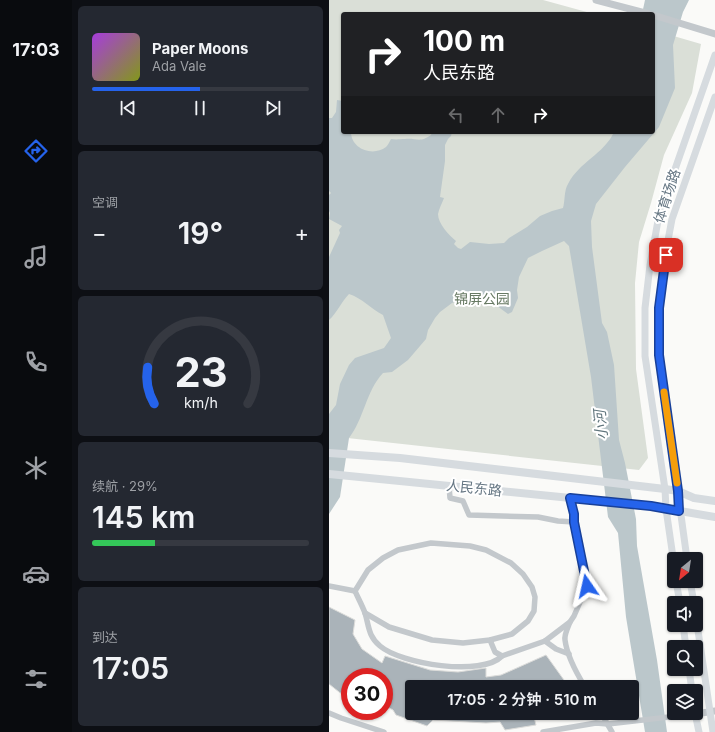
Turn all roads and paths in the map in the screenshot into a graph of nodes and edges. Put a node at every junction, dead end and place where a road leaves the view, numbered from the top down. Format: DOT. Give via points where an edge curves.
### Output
graph roads {
  1 [pos="596,0"];
  2 [pos="641,12"];
  3 [pos="655,16"];
  4 [pos="715,34"];
  5 [pos="715,56"];
  6 [pos="715,97"];
  7 [pos="329,453"];
  8 [pos="329,474"];
  9 [pos="449,486"];
  10 [pos="665,489"];
  11 [pos="678,491"];
  12 [pos="570,498"];
  13 [pos="715,501"];
  14 [pos="666,509"];
  15 [pos="679,511"];
  16 [pos="715,517"];
  17 [pos="574,522"];
  18 [pos="672,552"];
  19 [pos="686,552"];
  20 [pos="329,586"];
  21 [pos="355,590"];
  22 [pos="365,613"];
  23 [pos="570,622"];
  24 [pos="699,632"];
  25 [pos="490,640"];
  26 [pos="545,641"];
  27 [pos="569,654"];
  28 [pos="502,656"];
  29 [pos="581,680"];
  30 [pos="713,711"];
  31 [pos="329,712"];
  32 [pos="703,713"];
  33 [pos="667,717"];
  34 [pos="605,720"];
  35 [pos="696,720"];
  36 [pos="608,724"];
  37 [pos="384,732"];
  38 [pos="543,732"];
  39 [pos="612,732"];
  40 [pos="699,732"];
  41 [pos="713,732"];
  1 -- 2 [label="street"];
  3 -- 4 [label="street"];
  5 -- 10 [label="main road, 体育场路" via="659,215 646,293 645,356"];
  6 -- 11 [label="main road, 体育场路" via="672,219 659,308 659,355"];
  7 -- 10 [label="main road, 人民东路" via="401,458"];
  8 -- 9 [label="main road, 人民东路"];
  9 -- 12 [label="main road, 人民东路"];
  9 -- 17 [label="street" via="450,498 463,501 469,515 538,517"];
  10 -- 11 [label="main road"];
  10 -- 14 [label="main road, 体育场路"];
  11 -- 13 [label="main road" via="694,498"];
  11 -- 15 [label="main road, 体育场路"];
  12 -- 14 [label="main road, 人民东路"];
  12 -- 17 [label="street"];
  14 -- 15 [label="main road"];
  14 -- 18 [label="main road, 体育场路"];
  15 -- 16 [label="main road"];
  15 -- 19 [label="main road, 体育场路"];
  17 -- 23 [label="street" via="587,586"];
  20 -- 21 [label="street"];
  21 -- 22 [label="street"];
  21 -- 25 [label="street" via="368,570 398,550 431,543 470,546 485,550 511,563 523,574 535,597 534,612 528,621 512,634"];
  22 -- 25 [label="street" via="389,627 432,640 463,643"];
  22 -- 28 [label="street" via="370,634 380,646 411,659 463,668 497,662"];
  23 -- 26 [label="street"];
  23 -- 27 [label="street" via="565,639"];
  24 -- 30 [label="main road"];
  25 -- 28 [label="street" via="495,652"];
  26 -- 27 [label="street"];
  26 -- 28 [label="street"];
  27 -- 29 [label="street"];
  30 -- 32 [label="street"];
  30 -- 41 [label="main road"];
  31 -- 37 [label="street"];
  33 -- 36 [label="street"];
  34 -- 36 [label="street"];
  35 -- 40 [label="main road"];
  36 -- 38 [label="street" via="596,723"];
  36 -- 39 [label="street"];
}
